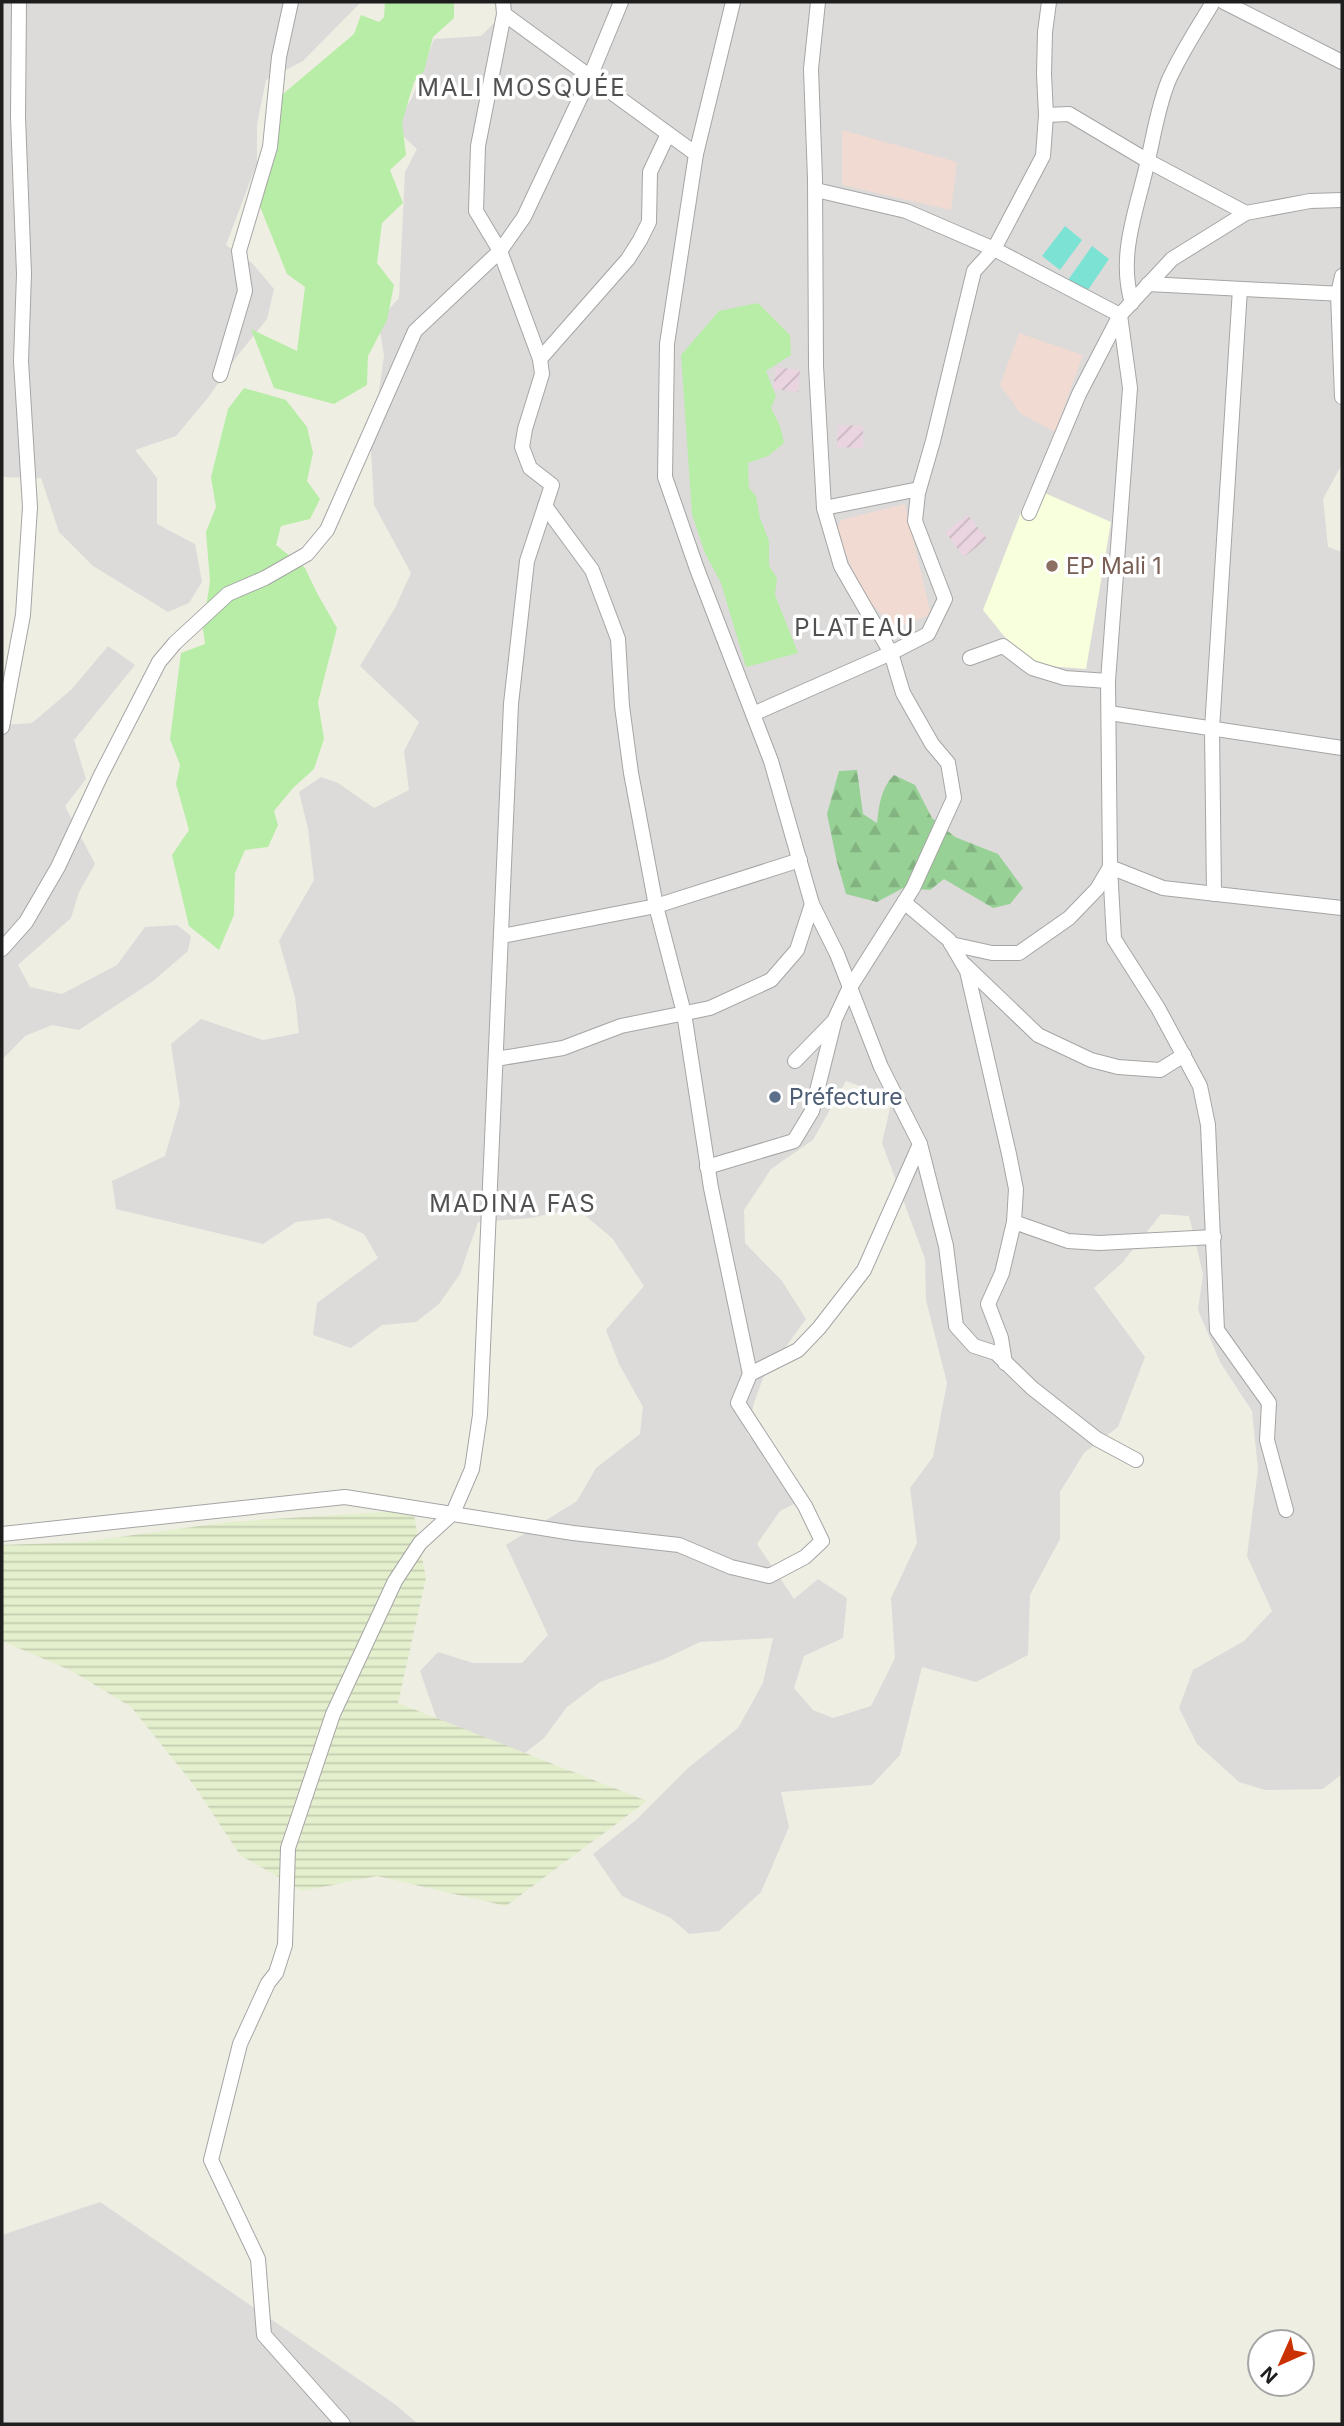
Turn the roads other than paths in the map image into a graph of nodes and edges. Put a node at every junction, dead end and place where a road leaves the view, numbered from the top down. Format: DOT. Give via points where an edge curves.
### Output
graph roads {
  1 [pos="19,2"];
  2 [pos="291,2"];
  3 [pos="621,2"];
  4 [pos="733,2"];
  5 [pos="818,2"];
  6 [pos="1049,2"];
  7 [pos="1213,2"];
  8 [pos="1224,2"];
  9 [pos="503,8"];
  10 [pos="1342,62"];
  11 [pos="590,77"];
  12 [pos="1046,115"];
  13 [pos="668,134"];
  14 [pos="696,154"];
  15 [pos="1148,161"];
  16 [pos="816,190"];
  17 [pos="1342,200"];
  18 [pos="1246,213"];
  19 [pos="994,249"];
  20 [pos="500,251"];
  21 [pos="1342,276"];
  22 [pos="1148,284"];
  23 [pos="1240,289"];
  24 [pos="1340,294"];
  25 [pos="1132,303"];
  26 [pos="1120,315"];
  27 [pos="540,359"];
  28 [pos="220,375"];
  29 [pos="1342,397"];
  30 [pos="919,489"];
  31 [pos="545,506"];
  32 [pos="824,508"];
  33 [pos="1029,513"];
  34 [pos="891,653"];
  35 [pos="970,657"];
  36 [pos="1108,681"];
  37 [pos="1109,713"];
  38 [pos="753,714"];
  39 [pos="2,727"];
  40 [pos="1212,729"];
  41 [pos="1342,748"];
  42 [pos="800,860"];
  43 [pos="1110,867"];
  44 [pos="1214,894"];
  45 [pos="904,902"];
  46 [pos="812,904"];
  47 [pos="656,906"];
  48 [pos="1342,908"];
  49 [pos="502,936"];
  50 [pos="951,944"];
  51 [pos="2,949"];
  52 [pos="961,961"];
  53 [pos="849,989"];
  54 [pos="684,1013"];
  55 [pos="834,1021"];
  56 [pos="1184,1055"];
  57 [pos="496,1059"];
  58 [pos="794,1061"];
  59 [pos="920,1144"];
  60 [pos="707,1167"];
  61 [pos="1014,1222"];
  62 [pos="1214,1237"];
  63 [pos="1005,1363"];
  64 [pos="750,1374"];
  65 [pos="1136,1460"];
  66 [pos="1286,1510"];
  67 [pos="453,1513"];
  68 [pos="2,1534"];
  69 [pos="343,2424"];
  1 -- 39 [label="street" via="21,361 30,508 23,615"];
  2 -- 28 [label="street" via="279,57 270,147 239,251 245,290"];
  3 -- 11 [label="street"];
  4 -- 14 [label="street"];
  5 -- 16 [label="street" via="811,69"];
  6 -- 12 [label="street"];
  7 -- 15 [label="street" via="1175,66"];
  8 -- 10 [label="street"];
  9 -- 11 [label="street"];
  9 -- 20 [label="street" via="478,146 476,211"];
  11 -- 13 [label="street"];
  11 -- 20 [label="street" via="524,217"];
  12 -- 15 [label="street" via="1069,114"];
  12 -- 19 [label="street" via="1043,156"];
  13 -- 14 [label="street"];
  13 -- 27 [label="street" via="650,173 649,222 640,240"];
  14 -- 38 [label="street" via="667,344 665,477"];
  15 -- 18 [label="street"];
  15 -- 25 [label="street" via="1127,240 1127,287"];
  16 -- 19 [label="street" via="906,211"];
  16 -- 32 [label="street" via="816,366"];
  17 -- 18 [label="street"];
  18 -- 22 [label="street" via="1172,259"];
  19 -- 26 [label="street"];
  19 -- 30 [label="street" via="974,271"];
  20 -- 27 [label="street"];
  20 -- 51 [label="street" via="415,331 327,530 307,554 228,594 159,662 58,867 26,922"];
  21 -- 24 [label="street"];
  22 -- 23 [label="street"];
  22 -- 25 [label="street"];
  23 -- 24 [label="street"];
  23 -- 40 [label="street"];
  24 -- 29 [label="street"];
  25 -- 26 [label="street"];
  26 -- 33 [label="street" via="1079,394"];
  26 -- 36 [label="street" via="1130,388"];
  27 -- 31 [label="street" via="542,374 522,447 530,468 552,485"];
  30 -- 32 [label="street"];
  30 -- 34 [label="street" via="915,521 945,599 928,634"];
  31 -- 47 [label="street" via="592,570 618,639 631,773"];
  31 -- 49 [label="street" via="527,561 511,704"];
  32 -- 34 [label="street" via="841,566"];
  34 -- 38 [label="street"];
  34 -- 45 [label="street" via="903,693 948,763 954,798"];
  35 -- 36 [label="street" via="1003,646 1032,668 1065,678"];
  36 -- 37 [label="street"];
  37 -- 40 [label="street"];
  37 -- 43 [label="street"];
  38 -- 42 [label="street" via="772,761"];
  40 -- 41 [label="street"];
  40 -- 44 [label="street"];
  42 -- 46 [label="street"];
  42 -- 47 [label="street"];
  43 -- 44 [label="street" via="1163,888"];
  43 -- 50 [label="street" via="1097,889 1069,918 1019,953 992,953"];
  43 -- 56 [label="street" via="1114,939"];
  44 -- 48 [label="street"];
  45 -- 50 [label="street"];
  45 -- 53 [label="street"];
  46 -- 53 [label="street"];
  46 -- 54 [label="street" via="797,950 771,980 710,1008"];
  47 -- 49 [label="street"];
  47 -- 54 [label="street"];
  49 -- 57 [label="street"];
  50 -- 52 [label="street"];
  52 -- 56 [label="street" via="1038,1035 1091,1060 1160,1069"];
  52 -- 61 [label="street" via="1016,1188"];
  53 -- 55 [label="street"];
  53 -- 59 [label="street"];
  54 -- 57 [label="street" via="621,1026 563,1048"];
  54 -- 60 [label="street"];
  55 -- 58 [label="street"];
  55 -- 60 [label="street" via="812,1111 794,1141"];
  56 -- 62 [label="street" via="1200,1086 1208,1125"];
  57 -- 67 [label="street" via="480,1415 472,1469"];
  59 -- 63 [label="street" via="946,1246 956,1326 974,1346 996,1353"];
  59 -- 64 [label="street" via="864,1270 798,1350"];
  60 -- 64 [label="street"];
  61 -- 62 [label="street" via="1078,1242"];
  61 -- 63 [label="street" via="1002,1273 988,1304"];
  62 -- 66 [label="street" via="1217,1330 1269,1403 1267,1440"];
  63 -- 65 [label="street" via="1097,1439"];
  64 -- 67 [label="street" via="738,1403 806,1506 822,1541 805,1557 769,1576 731,1567 679,1545"];
  67 -- 68 [label="street" via="345,1497"];
  67 -- 69 [label="street" via="420,1543 395,1581 333,1714 288,1848 285,1945 240,2044 211,2160 258,2259 264,2335"];
}
